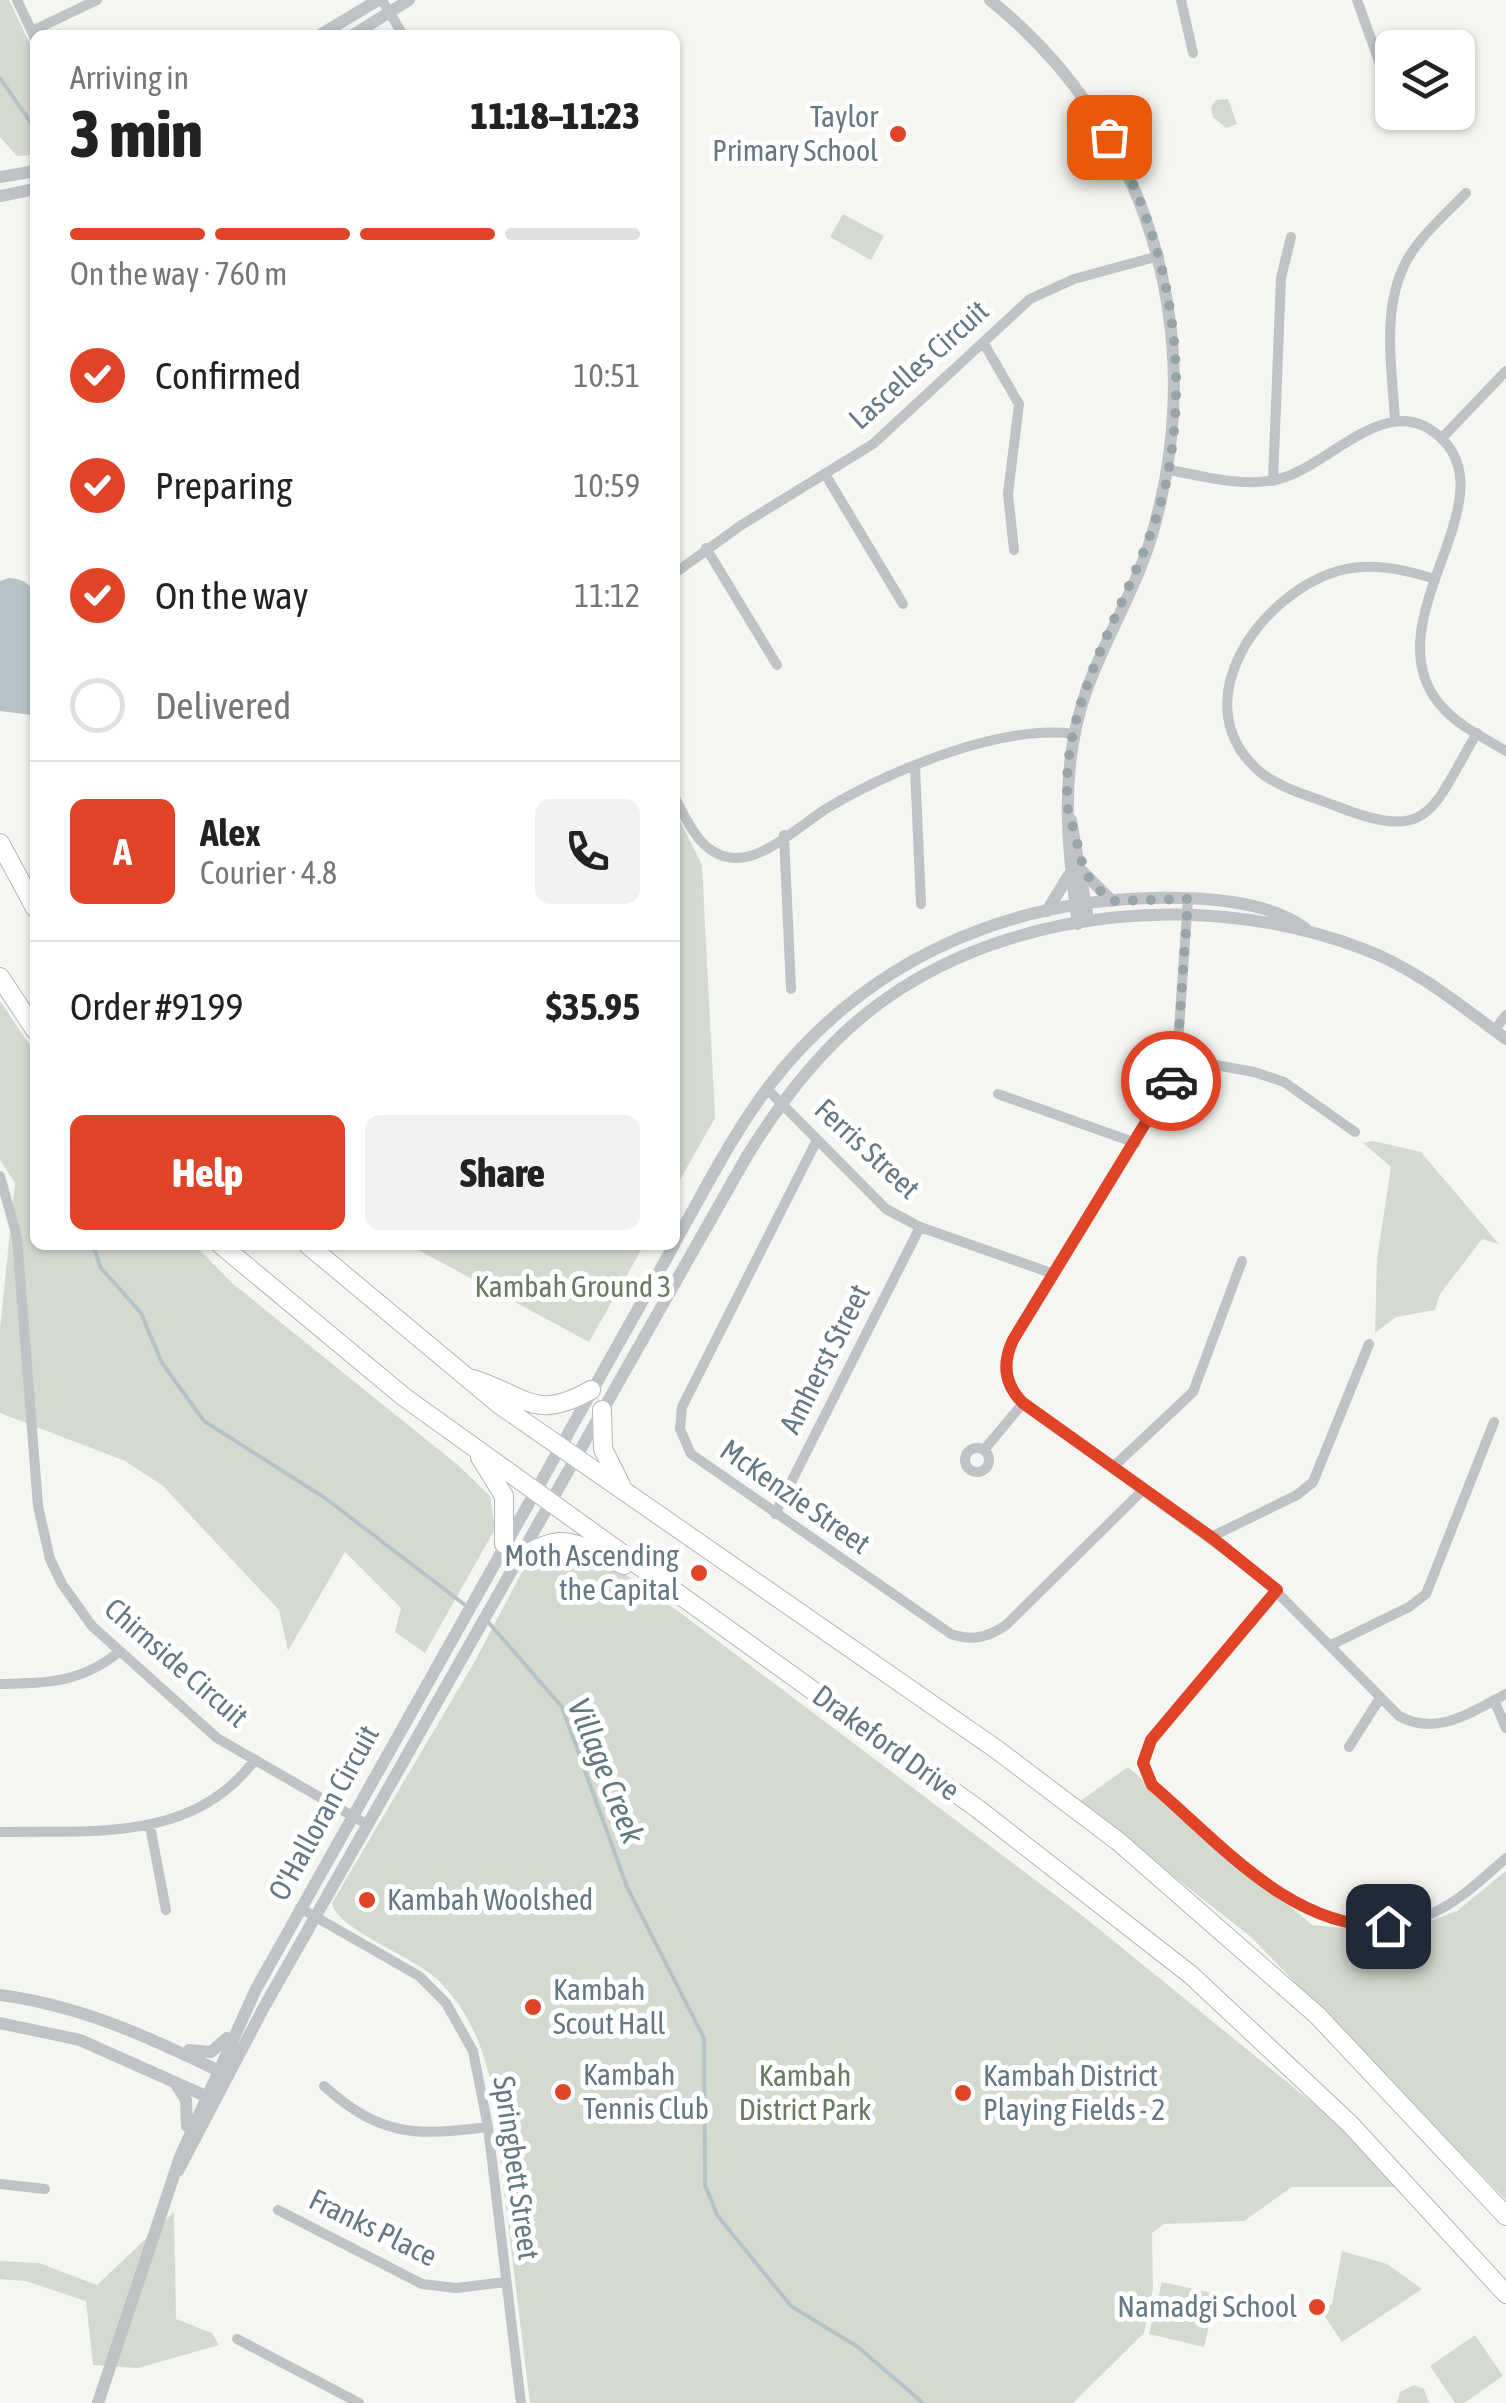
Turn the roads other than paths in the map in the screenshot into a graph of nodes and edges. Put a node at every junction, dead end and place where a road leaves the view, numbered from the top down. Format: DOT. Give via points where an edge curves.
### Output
graph roads {
  1 [pos="18,0"];
  2 [pos="98,0"];
  3 [pos="408,0"];
  4 [pos="990,0"];
  5 [pos="1181,0"];
  6 [pos="1357,0"];
  7 [pos="383,4"];
  8 [pos="31,30"];
  9 [pos="41,30"];
  10 [pos="330,30"];
  11 [pos="358,30"];
  12 [pos="401,30"];
  13 [pos="1375,50"];
  14 [pos="1194,53"];
  15 [pos="30,172"];
  16 [pos="0,177"];
  17 [pos="30,190"];
  18 [pos="1466,193"];
  19 [pos="0,196"];
  20 [pos="1291,237"];
  21 [pos="1159,256"];
  22 [pos="984,342"];
  23 [pos="1506,371"];
  24 [pos="1395,421"];
  25 [pos="1442,438"];
  26 [pos="1169,470"];
  27 [pos="825,474"];
  28 [pos="1273,481"];
  29 [pos="706,548"];
  30 [pos="1014,550"];
  31 [pos="680,569"];
  32 [pos="1435,579"];
  33 [pos="903,604"];
  34 [pos="777,665"];
  35 [pos="1074,734"];
  36 [pos="1477,734"];
  37 [pos="1506,751"];
  38 [pos="914,767"];
  39 [pos="680,808"];
  40 [pos="784,835"];
  41 [pos="0,843"];
  42 [pos="1076,870"];
  43 [pos="30,899"];
  44 [pos="1188,899"];
  45 [pos="1112,901"];
  46 [pos="920,904"];
  47 [pos="1081,906"];
  48 [pos="1047,910"];
  49 [pos="1187,916"];
  50 [pos="1083,924"];
  51 [pos="1306,929"];
  52 [pos="0,977"];
  53 [pos="791,989"];
  54 [pos="1506,1015"];
  55 [pos="30,1022"];
  56 [pos="1500,1035"];
  57 [pos="1177,1058"];
  58 [pos="767,1089"];
  59 [pos="998,1094"];
  60 [pos="781,1103"];
  61 [pos="1355,1132"];
  62 [pos="816,1140"];
  63 [pos="1136,1142"];
  64 [pos="0,1176"];
  65 [pos="920,1226"];
  66 [pos="680,1234"];
  67 [pos="227,1250"];
  68 [pos="314,1250"];
  69 [pos="671,1250"];
  70 [pos="1242,1261"];
  71 [pos="1054,1274"];
  72 [pos="1368,1344"];
  73 [pos="458,1374"];
  74 [pos="591,1390"];
  75 [pos="1023,1403"];
  76 [pos="602,1410"];
  77 [pos="1494,1422"];
  78 [pos="472,1446"];
  79 [pos="559,1447"];
  80 [pos="984,1450"];
  81 [pos="575,1458"];
  82 [pos="1112,1466"];
  83 [pos="1144,1489"];
  84 [pos="535,1490"];
  85 [pos="628,1496"];
  86 [pos="551,1501"];
  87 [pos="775,1514"];
  88 [pos="1211,1537"];
  89 [pos="504,1544"];
  90 [pos="517,1560"];
  91 [pos="648,1574"];
  92 [pos="1277,1590"];
  93 [pos="1330,1644"];
  94 [pos="120,1651"];
  95 [pos="0,1684"];
  96 [pos="1506,1694"];
  97 [pos="1380,1698"];
  98 [pos="1494,1700"];
  99 [pos="1506,1728"];
  100 [pos="1349,1747"];
  101 [pos="254,1761"];
  102 [pos="351,1816"];
  103 [pos="368,1825"];
  104 [pos="150,1826"];
  105 [pos="0,1832"];
  106 [pos="1506,1858"];
  107 [pos="300,1908"];
  108 [pos="166,1910"];
  109 [pos="316,1917"];
  110 [pos="0,1995"];
  111 [pos="88,2013"];
  112 [pos="0,2024"];
  113 [pos="236,2029"];
  114 [pos="80,2040"];
  115 [pos="164,2044"];
  116 [pos="222,2072"];
  117 [pos="173,2081"];
  118 [pos="324,2086"];
  119 [pos="210,2097"];
  120 [pos="488,2127"];
  121 [pos="179,2164"];
  122 [pos="0,2184"];
  123 [pos="45,2190"];
  124 [pos="278,2210"];
  125 [pos="1506,2216"];
  126 [pos="506,2282"];
  127 [pos="1506,2294"];
  128 [pos="236,2340"];
  129 [pos="98,2403"];
  130 [pos="359,2403"];
  131 [pos="521,2403"];
  1 -- 8 [label="street"];
  2 -- 9 [label="street"];
  3 -- 7 [label="street"];
  4 -- 21 [label="street" via="1064,73 1101,123 1134,185"];
  5 -- 14 [label="street"];
  6 -- 13 [label="street"];
  7 -- 10 [label="street"];
  7 -- 11 [label="street"];
  7 -- 12 [label="street"];
  15 -- 16 [label="street"];
  17 -- 19 [label="street"];
  18 -- 24 [label="street" via="1417,245 1396,283 1390,327"];
  20 -- 28 [label="street" via="1281,278"];
  21 -- 22 [label="street, Lascelles Circuit" via="1052,287"];
  21 -- 26 [label="street" via="1176,357"];
  22 -- 27 [label="street, Lascelles Circuit" via="896,427"];
  22 -- 30 [label="street" via="1019,404 1008,494"];
  23 -- 25 [label="street"];
  24 -- 25 [label="street" via="1420,424"];
  24 -- 28 [label="street"];
  25 -- 32 [label="street" via="1458,464 1462,488"];
  26 -- 28 [label="street"];
  26 -- 35 [label="street" via="1142,564"];
  27 -- 29 [label="street, Lascelles Circuit"];
  27 -- 33 [label="street"];
  29 -- 31 [label="street, Lascelles Circuit"];
  29 -- 34 [label="street"];
  32 -- 36 [label="street" via="1422,624 1422,665 1444,710"];
  32 -- 36 [label="street" via="1360,568 1335,572 1290,595 1237,658 1232,719 1247,756 1274,782 1397,825 1430,808"];
  35 -- 38 [label="street" via="1014,736"];
  35 -- 42 [label="street" via="1066,838"];
  36 -- 37 [label="street"];
  38 -- 40 [label="street"];
  38 -- 46 [label="street"];
  39 -- 40 [label="street" via="692,832 721,856 756,853"];
  40 -- 53 [label="street"];
  41 -- 43 [label="highway"];
  42 -- 45 [label="street"];
  42 -- 47 [label="street"];
  42 -- 48 [label="street"];
  44 -- 45 [label="street, O'Halloran Circuit"];
  44 -- 49 [label="street"];
  44 -- 51 [label="street, O'Halloran Circuit" via="1281,914"];
  45 -- 47 [label="street, O'Halloran Circuit"];
  47 -- 48 [label="street, O'Halloran Circuit"];
  47 -- 50 [label="street"];
  48 -- 58 [label="street, O'Halloran Circuit" via="968,932 894,970 824,1024"];
  49 -- 50 [label="street, O'Halloran Circuit"];
  49 -- 51 [label="street, O'Halloran Circuit"];
  49 -- 57 [label="street"];
  50 -- 60 [label="street, O'Halloran Circuit" via="994,942 916,979 843,1033"];
  51 -- 56 [label="street" via="1416,975"];
  52 -- 55 [label="highway"];
  54 -- 56 [label="street"];
  57 -- 61 [label="street" via="1284,1082"];
  57 -- 63 [label="street" via="1167,1091"];
  58 -- 60 [label="street, Ferris Street"];
  58 -- 66 [label="street, O'Halloran Circuit"];
  59 -- 63 [label="street"];
  60 -- 62 [label="street, Ferris Street"];
  60 -- 76 [label="street, O'Halloran Circuit"];
  62 -- 65 [label="street, Ferris Street" via="876,1200"];
  62 -- 87 [label="street, McKenzie Street" via="680,1421 691,1454"];
  63 -- 71 [label="street"];
  64 -- 94 [label="street, Chirnside Circuit" via="16,1237 42,1533 68,1596"];
  65 -- 71 [label="street, Ferris Street"];
  65 -- 87 [label="street, Amherst Street"];
  67 -- 78 [label="highway, Drakeford Drive" via="340,1348"];
  68 -- 73 [label="highway, Drakeford Drive"];
  69 -- 74 [label="street, O'Halloran Circuit"];
  70 -- 82 [label="street" via="1193,1392"];
  71 -- 75 [label="street" via="1007,1352 1008,1381"];
  72 -- 88 [label="street" via="1314,1482"];
  73 -- 74 [label="highway" via="536,1406 558,1406"];
  73 -- 79 [label="highway, Drakeford Drive"];
  74 -- 79 [label="street, O'Halloran Circuit"];
  75 -- 80 [label="street"];
  75 -- 82 [label="street"];
  76 -- 81 [label="street, O'Halloran Circuit"];
  76 -- 85 [label="highway" via="603,1449"];
  77 -- 93 [label="street" via="1426,1594"];
  78 -- 84 [label="highway, Drakeford Drive"];
  78 -- 89 [label="highway" via="504,1496"];
  79 -- 81 [label="highway, Drakeford Drive"];
  79 -- 84 [label="street, O'Halloran Circuit"];
  81 -- 85 [label="highway, Drakeford Drive"];
  81 -- 86 [label="street, O'Halloran Circuit"];
  82 -- 83 [label="street"];
  83 -- 87 [label="street, McKenzie Street" via="1006,1625 979,1638 950,1634"];
  83 -- 88 [label="street"];
  84 -- 86 [label="highway, Drakeford Drive"];
  84 -- 89 [label="street, O'Halloran Circuit"];
  85 -- 125 [label="highway, Drakeford Drive" via="996,1749 1150,1867 1317,2015"];
  86 -- 90 [label="street, O'Halloran Circuit"];
  86 -- 91 [label="highway, Drakeford Drive"];
  88 -- 92 [label="street"];
  89 -- 102 [label="street, O'Halloran Circuit"];
  90 -- 91 [label="highway" via="547,1543 571,1541"];
  90 -- 103 [label="street, O'Halloran Circuit"];
  91 -- 127 [label="highway, Drakeford Drive" via="978,1809 1191,1975 1350,2124"];
  92 -- 93 [label="street"];
  92 -- 106 [label="street" via="1151,1740 1143,1763 1152,1785 1289,1899 1350,1924 1400,1924 1437,1912"];
  93 -- 97 [label="street"];
  94 -- 95 [label="street" via="68,1682"];
  94 -- 101 [label="street, Chirnside Circuit" via="210,1732"];
  96 -- 98 [label="street"];
  97 -- 98 [label="street" via="1420,1726 1450,1722"];
  97 -- 100 [label="street"];
  98 -- 99 [label="street"];
  101 -- 102 [label="street, Chirnside Circuit"];
  101 -- 104 [label="street" via="207,1806"];
  102 -- 103 [label="street, Chirnside Circuit"];
  102 -- 107 [label="street, O'Halloran Circuit"];
  103 -- 109 [label="street, O'Halloran Circuit"];
  104 -- 105 [label="street"];
  104 -- 108 [label="street"];
  107 -- 109 [label="street, Springbett Street"];
  107 -- 113 [label="street, O'Halloran Circuit"];
  109 -- 116 [label="street, O'Halloran Circuit"];
  109 -- 120 [label="street, Springbett Street" via="419,1976 446,2003 472,2050"];
  110 -- 111 [label="street"];
  111 -- 114 [label="street"];
  111 -- 115 [label="street"];
  112 -- 114 [label="street"];
  113 -- 115 [label="street" via="202,2054"];
  113 -- 116 [label="street, O'Halloran Circuit"];
  114 -- 117 [label="street"];
  115 -- 116 [label="street"];
  116 -- 119 [label="street, O'Halloran Circuit"];
  117 -- 119 [label="street"];
  117 -- 121 [label="street" via="188,2110"];
  118 -- 120 [label="street" via="393,2130 428,2134"];
  119 -- 121 [label="street, O'Halloran Circuit"];
  120 -- 126 [label="street, Springbett Street"];
  121 -- 129 [label="street, O'Halloran Circuit"];
  122 -- 123 [label="street"];
  124 -- 126 [label="street, Franks Place" via="422,2284"];
  126 -- 131 [label="street, Springbett Street"];
  128 -- 130 [label="street"];
}
